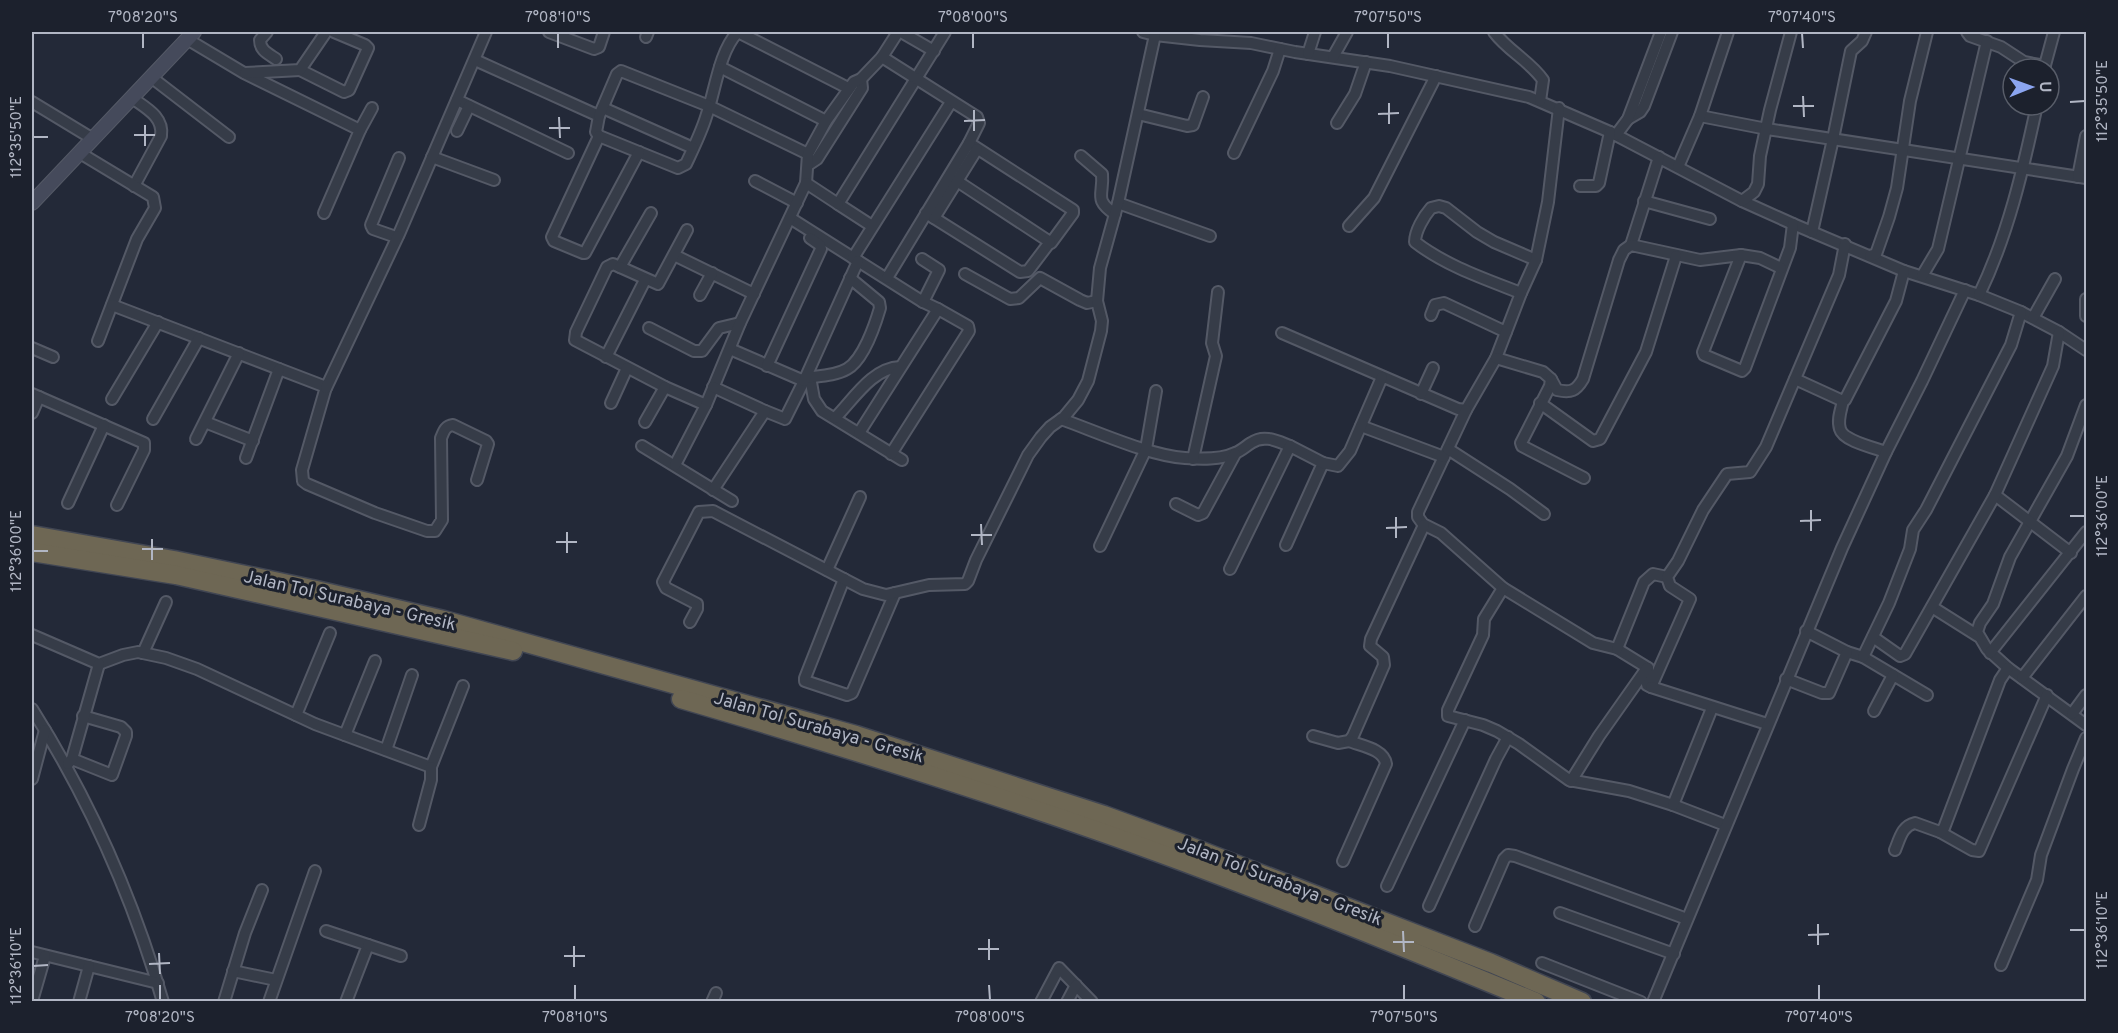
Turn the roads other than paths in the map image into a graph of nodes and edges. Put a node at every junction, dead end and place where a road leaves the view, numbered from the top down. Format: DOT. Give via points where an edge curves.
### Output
graph roads {
  1 [pos="267,32"];
  2 [pos="326,32"];
  3 [pos="334,32"];
  4 [pos="486,32"];
  5 [pos="549,32"];
  6 [pos="604,32"];
  7 [pos="899,32"];
  8 [pos="945,32"];
  9 [pos="1143,32"];
  10 [pos="1255,32"];
  11 [pos="1315,32"];
  12 [pos="1347,32"];
  13 [pos="1494,32"];
  14 [pos="1661,32"];
  15 [pos="1672,32"];
  16 [pos="1728,32"];
  17 [pos="1791,32"];
  18 [pos="1866,32"];
  19 [pos="1927,32"];
  20 [pos="1967,32"];
  21 [pos="2054,32"];
  22 [pos="191,35"];
  23 [pos="1155,35"];
  24 [pos="1202,36"];
  25 [pos="1987,42"];
  26 [pos="1251,43"];
  27 [pos="1280,49"];
  28 [pos="934,51"];
  29 [pos="1308,54"];
  30 [pos="882,57"];
  31 [pos="1333,57"];
  32 [pos="2016,57"];
  33 [pos="2048,57"];
  34 [pos="276,58"];
  35 [pos="475,60"];
  36 [pos="1366,62"];
  37 [pos="720,67"];
  38 [pos="1653,69"];
  39 [pos="300,70"];
  40 [pos="273,71"];
  41 [pos="244,73"];
  42 [pos="1436,76"];
  43 [pos="151,77"];
  44 [pos="861,79"];
  45 [pos="916,80"];
  46 [pos="267,84"];
  47 [pos="848,88"];
  48 [pos="1203,97"];
  49 [pos="132,98"];
  50 [pos="457,100"];
  51 [pos="1540,101"];
  52 [pos="32,102"];
  53 [pos="951,102"];
  54 [pos="469,106"];
  55 [pos="709,106"];
  56 [pos="372,108"];
  57 [pos="1559,108"];
  58 [pos="601,112"];
  59 [pos="1138,114"];
  60 [pos="1700,116"];
  61 [pos="2034,117"];
  62 [pos="826,121"];
  63 [pos="1337,123"];
  64 [pos="1767,129"];
  65 [pos="360,130"];
  66 [pos="457,131"];
  67 [pos="1613,133"];
  68 [pos="599,136"];
  69 [pos="2086,136"];
  70 [pos="229,137"];
  71 [pos="93,139"];
  72 [pos="1833,139"];
  73 [pos="973,146"];
  74 [pos="693,148"];
  75 [pos="1903,151"];
  76 [pos="639,152"];
  77 [pos="80,153"];
  78 [pos="568,153"];
  79 [pos="1234,153"];
  80 [pos="1081,156"];
  81 [pos="432,157"];
  82 [pos="1659,157"];
  83 [pos="1959,157"];
  84 [pos="399,158"];
  85 [pos="808,160"];
  86 [pos="1678,167"];
  87 [pos="2024,167"];
  88 [pos="2082,178"];
  89 [pos="494,180"];
  90 [pos="755,181"];
  91 [pos="957,181"];
  92 [pos="806,183"];
  93 [pos="134,186"];
  94 [pos="1580,186"];
  95 [pos="1644,201"];
  96 [pos="1742,201"];
  97 [pos="32,203"];
  98 [pos="797,203"];
  99 [pos="837,204"];
  100 [pos="1116,208"];
  101 [pos="324,213"];
  102 [pos="651,213"];
  103 [pos="930,216"];
  104 [pos="1710,219"];
  105 [pos="789,220"];
  106 [pos="1793,224"];
  107 [pos="872,226"];
  108 [pos="1349,226"];
  109 [pos="687,230"];
  110 [pos="1812,232"];
  111 [pos="398,236"];
  112 [pos="1210,236"];
  113 [pos="1051,243"];
  114 [pos="1845,244"];
  115 [pos="1630,245"];
  116 [pos="674,255"];
  117 [pos="1741,255"];
  118 [pos="1676,256"];
  119 [pos="1870,256"];
  120 [pos="856,259"];
  121 [pos="922,259"];
  122 [pos="1536,260"];
  123 [pos="620,267"];
  124 [pos="1781,268"];
  125 [pos="1904,271"];
  126 [pos="712,273"];
  127 [pos="965,274"];
  128 [pos="1922,276"];
  129 [pos="850,278"];
  130 [pos="887,278"];
  131 [pos="2055,279"];
  132 [pos="645,280"];
  133 [pos="1965,291"];
  134 [pos="1218,292"];
  135 [pos="1521,293"];
  136 [pos="754,294"];
  137 [pos="700,295"];
  138 [pos="1979,295"];
  139 [pos="2086,299"];
  140 [pos="1097,301"];
  141 [pos="923,302"];
  142 [pos="112,305"];
  143 [pos="938,309"];
  144 [pos="2021,312"];
  145 [pos="1431,315"];
  146 [pos="2086,316"];
  147 [pos="2033,318"];
  148 [pos="158,322"];
  149 [pos="740,323"];
  150 [pos="649,328"];
  151 [pos="1506,332"];
  152 [pos="2059,332"];
  153 [pos="1282,333"];
  154 [pos="199,338"];
  155 [pos="98,341"];
  156 [pos="32,348"];
  157 [pos="730,349"];
  158 [pos="2086,350"];
  159 [pos="239,353"];
  160 [pos="53,357"];
  161 [pos="606,357"];
  162 [pos="1496,358"];
  163 [pos="766,366"];
  164 [pos="900,367"];
  165 [pos="627,368"];
  166 [pos="1433,368"];
  167 [pos="279,369"];
  168 [pos="1382,377"];
  169 [pos="806,379"];
  170 [pos="1551,379"];
  171 [pos="1795,379"];
  172 [pos="665,387"];
  173 [pos="714,387"];
  174 [pos="326,388"];
  175 [pos="1156,391"];
  176 [pos="1421,393"];
  177 [pos="35,395"];
  178 [pos="112,399"];
  179 [pos="1843,401"];
  180 [pos="611,403"];
  181 [pos="1540,403"];
  182 [pos="706,405"];
  183 [pos="2086,405"];
  184 [pos="1466,410"];
  185 [pos="765,411"];
  186 [pos="32,413"];
  187 [pos="835,418"];
  188 [pos="153,419"];
  189 [pos="1061,419"];
  190 [pos="205,422"];
  191 [pos="645,422"];
  192 [pos="104,425"];
  193 [pos="1361,426"];
  194 [pos="859,434"];
  195 [pos="196,439"];
  196 [pos="253,441"];
  197 [pos="642,446"];
  198 [pos="1290,446"];
  199 [pos="1146,449"];
  200 [pos="1886,452"];
  201 [pos="1446,453"];
  202 [pos="891,454"];
  203 [pos="1235,454"];
  204 [pos="246,458"];
  205 [pos="1193,459"];
  206 [pos="902,460"];
  207 [pos="1323,463"];
  208 [pos="675,465"];
  209 [pos="1584,478"];
  210 [pos="477,480"];
  211 [pos="713,490"];
  212 [pos="1995,495"];
  213 [pos="860,497"];
  214 [pos="732,501"];
  215 [pos="68,503"];
  216 [pos="1176,504"];
  217 [pos="117,505"];
  218 [pos="1544,514"];
  219 [pos="2031,522"];
  220 [pos="1424,525"];
  221 [pos="2086,532"];
  222 [pos="32,535"];
  223 [pos="1286,545"];
  224 [pos="1101,546"];
  225 [pos="32,552"];
  226 [pos="2071,553"];
  227 [pos="1230,569"];
  228 [pos="827,570"];
  229 [pos="1667,577"];
  230 [pos="844,579"];
  231 [pos="1503,588"];
  232 [pos="895,593"];
  233 [pos="2086,596"];
  234 [pos="166,602"];
  235 [pos="1932,608"];
  236 [pos="690,622"];
  237 [pos="1806,631"];
  238 [pos="330,633"];
  239 [pos="32,635"];
  240 [pos="1978,636"];
  241 [pos="1873,637"];
  242 [pos="1617,649"];
  243 [pos="1847,652"];
  244 [pos="1990,652"];
  245 [pos="143,653"];
  246 [pos="1863,657"];
  247 [pos="375,661"];
  248 [pos="99,664"];
  249 [pos="1648,668"];
  250 [pos="2008,668"];
  251 [pos="412,675"];
  252 [pos="1893,675"];
  253 [pos="2022,678"];
  254 [pos="1786,679"];
  255 [pos="463,686"];
  256 [pos="1651,687"];
  257 [pos="1927,695"];
  258 [pos="2048,695"];
  259 [pos="2086,695"];
  260 [pos="1712,708"];
  261 [pos="32,709"];
  262 [pos="1874,711"];
  263 [pos="2072,714"];
  264 [pos="83,716"];
  265 [pos="296,716"];
  266 [pos="1465,720"];
  267 [pos="1767,724"];
  268 [pos="2086,725"];
  269 [pos="45,730"];
  270 [pos="345,735"];
  271 [pos="1313,736"];
  272 [pos="1508,737"];
  273 [pos="2086,738"];
  274 [pos="1349,741"];
  275 [pos="386,750"];
  276 [pos="69,762"];
  277 [pos="431,767"];
  278 [pos="32,779"];
  279 [pos="1571,781"];
  280 [pos="1673,805"];
  281 [pos="419,825"];
  282 [pos="1725,825"];
  283 [pos="1940,832"];
  284 [pos="1895,850"];
  285 [pos="1342,861"];
  286 [pos="315,871"];
  287 [pos="1387,886"];
  288 [pos="262,890"];
  289 [pos="1430,906"];
  290 [pos="1560,913"];
  291 [pos="1687,919"];
  292 [pos="1475,926"];
  293 [pos="326,931"];
  294 [pos="368,945"];
  295 [pos="32,952"];
  296 [pos="1674,954"];
  297 [pos="45,956"];
  298 [pos="401,956"];
  299 [pos="1542,963"];
  300 [pos="2001,965"];
  301 [pos="89,966"];
  302 [pos="233,971"];
  303 [pos="276,980"];
  304 [pos="158,983"];
  305 [pos="1076,985"];
  306 [pos="32,1001"];
  307 [pos="79,1002"];
  308 [pos="163,1002"];
  309 [pos="224,1002"];
  310 [pos="269,1002"];
  311 [pos="346,1002"];
  312 [pos="1041,1002"];
  313 [pos="1067,1002"];
  314 [pos="1092,1002"];
  315 [pos="1536,1002"];
  316 [pos="1582,1002"];
  317 [pos="1641,1002"];
  318 [pos="1653,1002"];
  1 -- 34 [label="street" via="260,40 261,49"];
  2 -- 39 [label="street"];
  3 -- 39 [label="street" via="368,48 349,90 344,92"];
  4 -- 35 [label="street"];
  5 -- 6 [label="street" via="594,49 599,47"];
  7 -- 28 [label="street"];
  7 -- 30 [label="street"];
  8 -- 28 [label="street"];
  9 -- 23 [label="street"];
  10 -- 26 [label="street"];
  11 -- 29 [label="street"];
  12 -- 31 [label="street"];
  13 -- 51 [label="street" via="1533,66 1543,80"];
  14 -- 38 [label="street"];
  15 -- 38 [label="street"];
  16 -- 60 [label="street"];
  17 -- 64 [label="street"];
  18 -- 72 [label="street" via="1851,51"];
  19 -- 75 [label="street" via="1910,101"];
  20 -- 25 [label="street"];
  21 -- 33 [label="street"];
  22 -- 41 [label="street"];
  22 -- 43 [label="main road"];
  23 -- 24 [label="street"];
  23 -- 59 [label="street"];
  24 -- 26 [label="street"];
  25 -- 32 [label="street"];
  25 -- 83 [label="street"];
  26 -- 27 [label="street"];
  27 -- 29 [label="street"];
  27 -- 79 [label="street"];
  28 -- 45 [label="street"];
  29 -- 31 [label="street"];
  30 -- 44 [label="street"];
  30 -- 45 [label="street"];
  31 -- 36 [label="street"];
  35 -- 50 [label="street"];
  35 -- 58 [label="street"];
  36 -- 42 [label="street"];
  36 -- 63 [label="street" via="1355,94"];
  37 -- 47 [label="street" via="735,34 740,33"];
  37 -- 55 [label="street"];
  37 -- 62 [label="street"];
  38 -- 67 [label="street" via="1644,106"];
  39 -- 40 [label="street"];
  40 -- 41 [label="street"];
  40 -- 46 [label="street"];
  41 -- 46 [label="street"];
  42 -- 51 [label="street"];
  42 -- 108 [label="street" via="1374,198"];
  43 -- 49 [label="main road"];
  43 -- 70 [label="street"];
  44 -- 47 [label="street"];
  44 -- 85 [label="street" via="862,87 817,159"];
  45 -- 53 [label="street"];
  45 -- 99 [label="street"];
  46 -- 65 [label="street"];
  47 -- 62 [label="street"];
  48 -- 59 [label="street" via="1193,125"];
  49 -- 71 [label="main road"];
  49 -- 93 [label="street" via="157,117 162,131"];
  50 -- 54 [label="street"];
  50 -- 81 [label="street"];
  51 -- 57 [label="street"];
  52 -- 71 [label="street"];
  53 -- 73 [label="street" via="977,117"];
  53 -- 107 [label="street"];
  54 -- 66 [label="street"];
  54 -- 78 [label="street"];
  55 -- 58 [label="street" via="619,71"];
  55 -- 74 [label="street"];
  55 -- 85 [label="street"];
  56 -- 65 [label="street"];
  57 -- 67 [label="street"];
  57 -- 122 [label="street" via="1548,202"];
  58 -- 68 [label="street" via="596,132"];
  58 -- 74 [label="street"];
  59 -- 100 [label="street"];
  60 -- 64 [label="street"];
  60 -- 86 [label="street"];
  61 -- 87 [label="street"];
  62 -- 85 [label="street"];
  64 -- 72 [label="street"];
  64 -- 96 [label="street" via="1758,184"];
  65 -- 101 [label="street"];
  67 -- 82 [label="street"];
  67 -- 94 [label="street" via="1599,183"];
  68 -- 76 [label="street"];
  68 -- 76 [label="street" via="552,237 583,253"];
  69 -- 88 [label="street"];
  71 -- 77 [label="main road"];
  72 -- 75 [label="street"];
  72 -- 110 [label="street"];
  73 -- 91 [label="street"];
  73 -- 103 [label="street"];
  73 -- 113 [label="street" via="1073,210"];
  74 -- 76 [label="street" via="681,168"];
  75 -- 83 [label="street"];
  75 -- 119 [label="street" via="1889,217 1876,254"];
  77 -- 93 [label="street"];
  77 -- 97 [label="main road"];
  80 -- 100 [label="street" via="1102,174 1102,203"];
  81 -- 89 [label="street"];
  81 -- 111 [label="street"];
  82 -- 86 [label="street"];
  82 -- 95 [label="street"];
  83 -- 87 [label="street"];
  83 -- 128 [label="street" via="1938,249"];
  84 -- 111 [label="street" via="371,225"];
  85 -- 92 [label="street"];
  86 -- 96 [label="street"];
  87 -- 88 [label="street"];
  87 -- 138 [label="street" via="1994,263"];
  90 -- 98 [label="street"];
  91 -- 103 [label="street"];
  91 -- 113 [label="street"];
  92 -- 98 [label="street"];
  92 -- 99 [label="street"];
  93 -- 142 [label="street" via="153,197 155,208 137,239"];
  95 -- 104 [label="street"];
  95 -- 115 [label="street"];
  96 -- 106 [label="street"];
  98 -- 105 [label="street"];
  99 -- 107 [label="street"];
  100 -- 112 [label="street"];
  100 -- 140 [label="street" via="1100,268"];
  102 -- 123 [label="street"];
  103 -- 113 [label="street" via="1022,273"];
  103 -- 130 [label="street"];
  105 -- 120 [label="street"];
  105 -- 136 [label="street"];
  105 -- 163 [label="street" via="820,244 821,249"];
  106 -- 110 [label="street"];
  106 -- 124 [label="street" via="1790,248"];
  107 -- 120 [label="street"];
  109 -- 116 [label="street"];
  110 -- 114 [label="street"];
  111 -- 174 [label="street"];
  114 -- 119 [label="street"];
  114 -- 171 [label="street" via="1839,275"];
  115 -- 118 [label="street"];
  115 -- 170 [label="street" via="1619,260 1578,388 1557,390"];
  116 -- 126 [label="street"];
  116 -- 132 [label="street" via="659,283"];
  117 -- 118 [label="street" via="1700,260"];
  117 -- 124 [label="street" via="1760,258"];
  117 -- 124 [label="street" via="1703,352 1739,370 1744,370"];
  118 -- 181 [label="street" via="1646,352 1600,439 1593,441"];
  119 -- 125 [label="street"];
  120 -- 129 [label="street"];
  120 -- 130 [label="street"];
  121 -- 141 [label="street" via="939,270"];
  122 -- 135 [label="street"];
  122 -- 135 [label="street" via="1494,242 1439,206 1431,208 1415,237 1415,242 1442,259"];
  123 -- 132 [label="street"];
  123 -- 161 [label="street" via="607,267 574,338"];
  125 -- 128 [label="street"];
  125 -- 179 [label="street" via="1896,301"];
  126 -- 136 [label="street"];
  126 -- 137 [label="street"];
  127 -- 140 [label="street" via="1010,299 1019,298 1040,278 1087,303"];
  128 -- 133 [label="street"];
  129 -- 169 [label="street"];
  129 -- 169 [label="street" via="879,302 880,310 863,352 855,363 840,372"];
  130 -- 141 [label="street"];
  131 -- 147 [label="street"];
  132 -- 161 [label="street"];
  133 -- 138 [label="street"];
  133 -- 200 [label="street"];
  134 -- 205 [label="street" via="1212,343 1216,356"];
  135 -- 151 [label="street"];
  136 -- 149 [label="street"];
  138 -- 144 [label="street"];
  139 -- 146 [label="street"];
  140 -- 189 [label="street" via="1101,331 1088,381"];
  141 -- 143 [label="street"];
  142 -- 148 [label="street"];
  142 -- 155 [label="street"];
  143 -- 164 [label="street"];
  143 -- 202 [label="street" via="969,329"];
  144 -- 147 [label="street"];
  144 -- 241 [label="street" via="2011,345 1913,530 1910,549"];
  145 -- 151 [label="street" via="1435,305 1444,303"];
  147 -- 152 [label="street"];
  148 -- 154 [label="street"];
  148 -- 178 [label="street"];
  149 -- 150 [label="street" via="719,328 702,351 694,351"];
  149 -- 157 [label="street"];
  151 -- 162 [label="street"];
  152 -- 158 [label="street"];
  152 -- 212 [label="street" via="2053,366"];
  153 -- 168 [label="street"];
  154 -- 159 [label="street"];
  154 -- 188 [label="street"];
  156 -- 160 [label="street"];
  157 -- 163 [label="street"];
  157 -- 173 [label="street"];
  159 -- 167 [label="street"];
  159 -- 190 [label="street"];
  161 -- 165 [label="street"];
  162 -- 170 [label="street" via="1543,372"];
  162 -- 184 [label="street"];
  163 -- 169 [label="street"];
  164 -- 187 [label="street" via="876,375"];
  164 -- 194 [label="street"];
  165 -- 172 [label="street"];
  165 -- 180 [label="street"];
  166 -- 176 [label="street"];
  167 -- 174 [label="street"];
  167 -- 196 [label="street"];
  168 -- 176 [label="street"];
  168 -- 193 [label="street"];
  169 -- 185 [label="street" via="785,419"];
  169 -- 187 [label="street" via="816,403"];
  170 -- 181 [label="street"];
  171 -- 179 [label="street"];
  171 -- 229 [label="street" via="1756,465 1748,473 1727,474"];
  172 -- 182 [label="street"];
  172 -- 191 [label="street"];
  173 -- 182 [label="street"];
  173 -- 185 [label="street"];
  174 -- 210 [label="street" via="302,470 303,481 375,513 435,531 442,520 441,438 453,425 488,444"];
  175 -- 199 [label="street"];
  176 -- 184 [label="street"];
  177 -- 186 [label="street"];
  177 -- 192 [label="street"];
  179 -- 200 [label="street" via="1839,417 1842,434"];
  181 -- 209 [label="street" via="1522,446"];
  182 -- 208 [label="street"];
  183 -- 219 [label="street" via="2067,456"];
  184 -- 201 [label="street"];
  185 -- 211 [label="street"];
  187 -- 194 [label="street"];
  189 -- 199 [label="street"];
  189 -- 232 [label="street" via="1028,455 968,580 960,585 928,585"];
  190 -- 195 [label="street"];
  190 -- 196 [label="street"];
  192 -- 215 [label="street"];
  192 -- 217 [label="street" via="145,445"];
  193 -- 201 [label="street"];
  193 -- 207 [label="street" via="1338,466"];
  194 -- 202 [label="street"];
  196 -- 204 [label="street"];
  197 -- 208 [label="street"];
  198 -- 203 [label="street" via="1269,438 1253,441"];
  198 -- 207 [label="street"];
  198 -- 227 [label="street"];
  199 -- 205 [label="street"];
  199 -- 224 [label="street"];
  200 -- 237 [label="street"];
  201 -- 218 [label="street" via="1510,489"];
  201 -- 220 [label="street" via="1418,512"];
  202 -- 206 [label="street"];
  203 -- 205 [label="street"];
  203 -- 216 [label="street" via="1203,513 1198,515"];
  207 -- 223 [label="street"];
  208 -- 211 [label="street"];
  211 -- 214 [label="street"];
  212 -- 219 [label="street"];
  212 -- 235 [label="street"];
  213 -- 228 [label="street"];
  219 -- 226 [label="street"];
  219 -- 240 [label="street" via="2006,566"];
  220 -- 231 [label="street" via="1441,533"];
  220 -- 274 [label="street" via="1371,639 1370,646 1383,657 1384,665"];
  221 -- 226 [label="street"];
  222 -- 316 [label="highway, Jalan Tol Surabaya - Gresik" via="174,560 444,620 856,735 1189,846"];
  225 -- 315 [label="highway, Jalan Tol Surabaya - Gresik" via="176,575 535,656 850,749 1181,861"];
  226 -- 244 [label="street"];
  228 -- 230 [label="street"];
  228 -- 236 [label="street" via="713,511 699,512 663,582 666,588 697,604"];
  229 -- 242 [label="street" via="1653,574 1644,582"];
  229 -- 256 [label="street" via="1670,586 1690,599"];
  230 -- 232 [label="street" via="876,593"];
  230 -- 232 [label="street" via="805,681 847,695 852,693"];
  231 -- 242 [label="street" via="1593,643"];
  231 -- 266 [label="street" via="1484,619 1483,635 1448,710 1448,716"];
  233 -- 253 [label="street"];
  234 -- 245 [label="street"];
  235 -- 240 [label="street"];
  235 -- 241 [label="street" via="1903,656"];
  237 -- 243 [label="street"];
  237 -- 254 [label="street"];
  238 -- 265 [label="street"];
  239 -- 248 [label="street"];
  240 -- 244 [label="street"];
  241 -- 246 [label="street"];
  242 -- 249 [label="street"];
  243 -- 246 [label="street"];
  243 -- 254 [label="street" via="1829,693"];
  244 -- 250 [label="street"];
  245 -- 248 [label="street"];
  245 -- 265 [label="street" via="197,669"];
  246 -- 252 [label="street"];
  247 -- 270 [label="street"];
  248 -- 264 [label="street"];
  249 -- 256 [label="street" via="1647,685"];
  249 -- 279 [label="street"];
  250 -- 253 [label="street"];
  250 -- 283 [label="street"];
  251 -- 275 [label="street"];
  252 -- 257 [label="street"];
  252 -- 262 [label="street"];
  253 -- 258 [label="street"];
  254 -- 267 [label="street"];
  255 -- 277 [label="street"];
  256 -- 260 [label="street"];
  258 -- 263 [label="street"];
  258 -- 283 [label="street" via="1979,851"];
  259 -- 263 [label="street"];
  260 -- 267 [label="street"];
  260 -- 280 [label="street"];
  261 -- 269 [label="street"];
  263 -- 268 [label="street"];
  264 -- 276 [label="street"];
  264 -- 276 [label="street" via="121,727 126,736 112,775"];
  265 -- 270 [label="street"];
  266 -- 272 [label="street"];
  266 -- 287 [label="street"];
  267 -- 282 [label="street"];
  269 -- 276 [label="street"];
  269 -- 278 [label="street"];
  270 -- 275 [label="street"];
  271 -- 274 [label="street" via="1338,743"];
  272 -- 279 [label="street"];
  272 -- 289 [label="street"];
  273 -- 300 [label="street" via="2042,855 2037,880"];
  274 -- 285 [label="street" via="1381,753 1386,764"];
  275 -- 277 [label="street"];
  276 -- 304 [label="street" via="114,861"];
  277 -- 281 [label="street"];
  279 -- 280 [label="street" via="1617,788"];
  280 -- 282 [label="street"];
  282 -- 291 [label="street"];
  283 -- 284 [label="street" via="1912,824 1904,829"];
  286 -- 303 [label="street"];
  288 -- 302 [label="street"];
  290 -- 296 [label="street"];
  291 -- 292 [label="street" via="1508,855"];
  291 -- 296 [label="street"];
  293 -- 294 [label="street"];
  294 -- 298 [label="street"];
  294 -- 311 [label="street"];
  295 -- 297 [label="street"];
  296 -- 318 [label="street"];
  297 -- 301 [label="street"];
  297 -- 306 [label="street"];
  299 -- 317 [label="street"];
  301 -- 304 [label="street"];
  301 -- 307 [label="street"];
  302 -- 303 [label="street"];
  302 -- 309 [label="street"];
  303 -- 310 [label="street"];
  304 -- 308 [label="street"];
  305 -- 312 [label="street" via="1059,968"];
  305 -- 313 [label="street"];
  305 -- 314 [label="street"];
}
